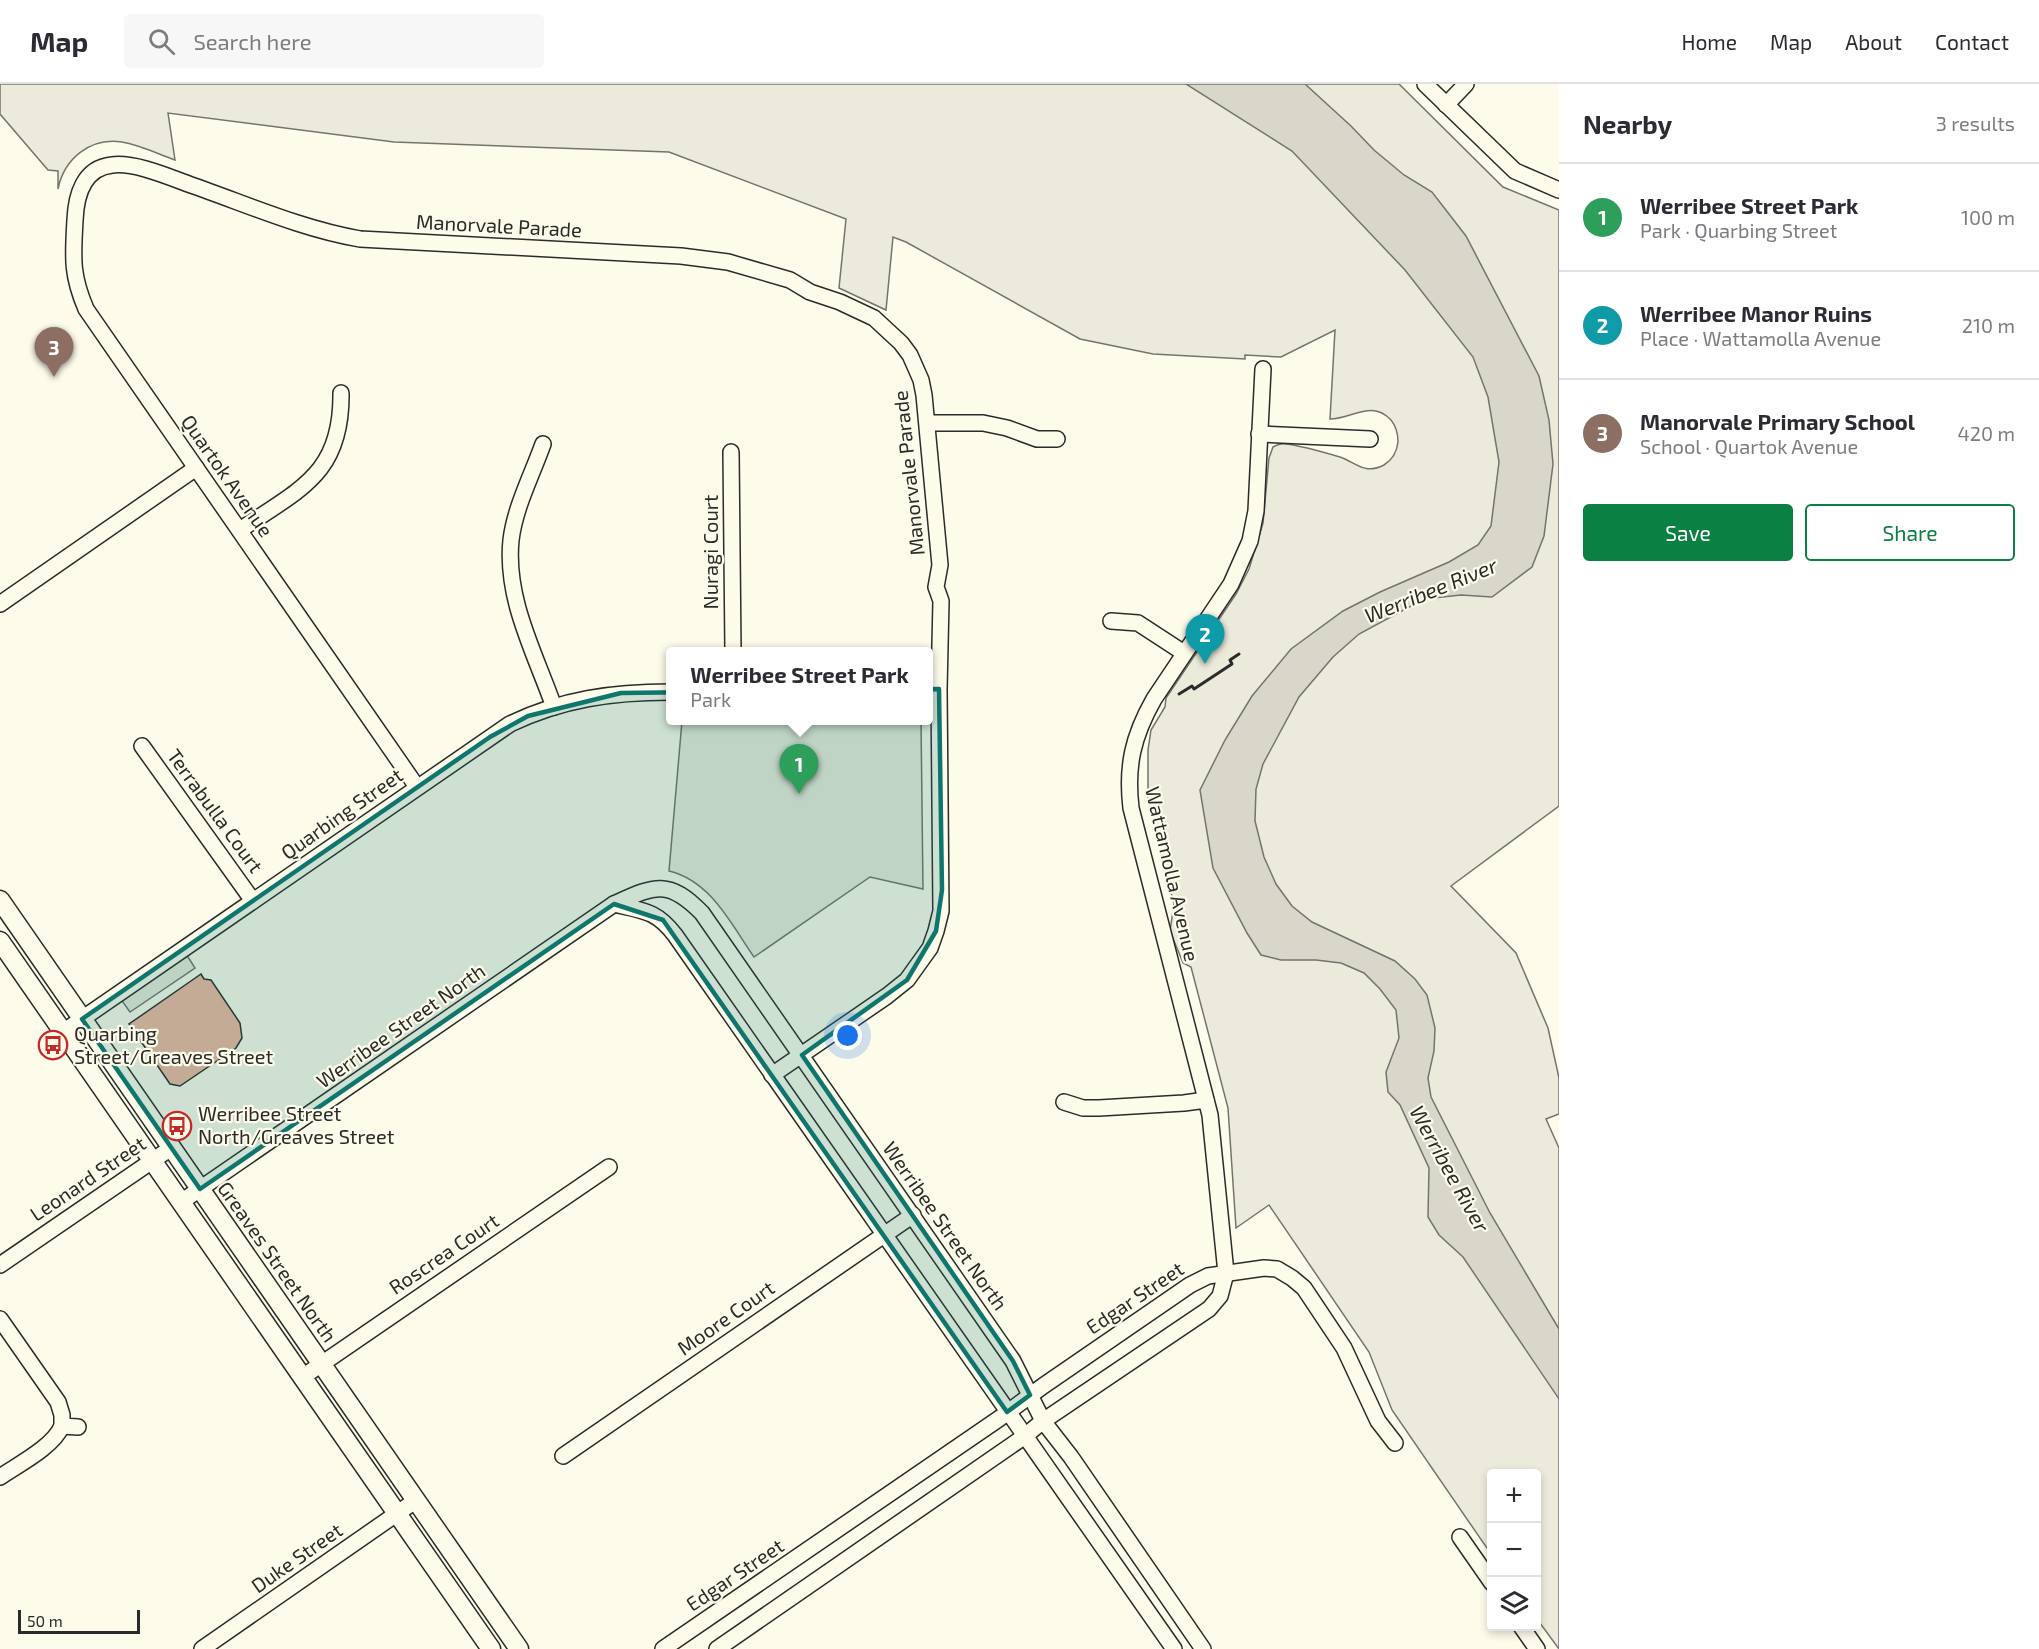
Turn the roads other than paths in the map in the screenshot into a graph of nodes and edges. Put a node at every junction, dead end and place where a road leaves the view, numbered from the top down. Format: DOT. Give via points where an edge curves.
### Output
graph roads {
  1 [pos="1425,84"];
  2 [pos="1466,84"];
  3 [pos="1446,105"];
  4 [pos="95,171"];
  5 [pos="1559,190"];
  6 [pos="1263,369"];
  7 [pos="341,393"];
  8 [pos="928,423"];
  9 [pos="1259,434"];
  10 [pos="1058,439"];
  11 [pos="1370,439"];
  12 [pos="543,444"];
  13 [pos="731,452"];
  14 [pos="196,468"];
  15 [pos="240,530"];
  16 [pos="0,604"];
  17 [pos="1111,621"];
  18 [pos="733,647"];
  19 [pos="1184,653"];
  20 [pos="934,689"];
  21 [pos="666,692"];
  22 [pos="554,707"];
  23 [pos="142,746"];
  24 [pos="417,787"];
  25 [pos="0,900"];
  26 [pos="253,901"];
  27 [pos="614,904"];
  28 [pos="0,940"];
  29 [pos="82,1019"];
  30 [pos="63,1032"];
  31 [pos="802,1055"];
  32 [pos="772,1075"];
  33 [pos="1206,1100"];
  34 [pos="1064,1102"];
  35 [pos="171,1148"];
  36 [pos="152,1160"];
  37 [pos="609,1167"];
  38 [pos="200,1190"];
  39 [pos="182,1202"];
  40 [pos="913,1215"];
  41 [pos="883,1234"];
  42 [pos="0,1265"];
  43 [pos="1226,1273"];
  44 [pos="0,1319"];
  45 [pos="321,1364"];
  46 [pos="304,1376"];
  47 [pos="1030,1395"];
  48 [pos="1007,1412"];
  49 [pos="1043,1421"];
  50 [pos="62,1426"];
  51 [pos="78,1427"];
  52 [pos="1025,1436"];
  53 [pos="1395,1443"];
  54 [pos="564,1456"];
  55 [pos="0,1477"];
  56 [pos="415,1501"];
  57 [pos="398,1514"];
  58 [pos="1460,1537"];
  59 [pos="1487,1577"];
  60 [pos="1524,1631"];
  61 [pos="202,1649"];
  62 [pos="491,1649"];
  63 [pos="519,1649"];
  64 [pos="663,1649"];
  65 [pos="717,1649"];
  66 [pos="1174,1649"];
  67 [pos="1203,1649"];
  68 [pos="1537,1649"];
  1 -- 3 [label="street"];
  2 -- 3 [label="street"];
  3 -- 5 [label="street" via="1515,171"];
  4 -- 8 [label="street, Manorvale Parade" via="111,165 158,173 319,229 360,239 681,256 746,267 797,283 818,296 874,318 901,343 916,368"];
  4 -- 14 [label="street, Quartok Avenue" via="76,199 73,267 79,292 86,309"];
  6 -- 9 [label="street, Wattamolla Avenue"];
  7 -- 15 [label="street" via="340,428 323,466 304,485"];
  8 -- 10 [label="street" via="983,423 1037,439"];
  8 -- 20 [label="street, Manorvale Parade" via="940,571 936,582 941,601"];
  9 -- 11 [label="street"];
  9 -- 19 [label="street, Wattamolla Avenue" via="1256,511 1250,541 1231,584"];
  12 -- 22 [label="street" via="519,508 512,539 512,578 518,608"];
  13 -- 18 [label="street, Nuragi Court"];
  14 -- 15 [label="street, Quartok Avenue"];
  14 -- 16 [label="street"];
  15 -- 24 [label="street, Quartok Avenue"];
  17 -- 19 [label="street" via="1138,623"];
  19 -- 33 [label="street, Wattamolla Avenue" via="1141,725 1130,763 1129,790"];
  20 -- 31 [label="street, Manorvale Parade" via="942,890 936,932 930,948 907,980"];
  21 -- 22 [label="street, Quarbing Street" via="599,696"];
  22 -- 24 [label="street, Quarbing Street" via="510,724"];
  23 -- 26 [label="street, Terrabulla Court"];
  24 -- 26 [label="street, Quarbing Street"];
  25 -- 29 [label="street, Greaves Street North"];
  26 -- 29 [label="street, Quarbing Street"];
  27 -- 31 [label="street, Werribee Street North" via="647,889 665,889 688,898"];
  27 -- 32 [label="street" via="663,920"];
  27 -- 38 [label="street, Werribee Street North"];
  28 -- 30 [label="street"];
  29 -- 30 [label="street, Quarbing Street"];
  29 -- 35 [label="street, Greaves Street North"];
  30 -- 36 [label="street"];
  31 -- 32 [label="street, Manorvale Parade"];
  31 -- 40 [label="street, Werribee Street North"];
  32 -- 41 [label="street"];
  33 -- 34 [label="street" via="1099,1108"];
  33 -- 43 [label="street, Wattamolla Avenue"];
  35 -- 36 [label="street, Leonard Street"];
  35 -- 38 [label="street, Greaves Street North"];
  36 -- 39 [label="street"];
  36 -- 42 [label="street, Leonard Street"];
  37 -- 45 [label="street, Roscrea Court"];
  38 -- 39 [label="street, Werribee Street North"];
  38 -- 45 [label="street, Greaves Street North"];
  39 -- 46 [label="street"];
  40 -- 41 [label="street, Moore Court"];
  40 -- 47 [label="street, Werribee Street North" via="1012,1361"];
  41 -- 48 [label="street"];
  41 -- 54 [label="street, Moore Court"];
  43 -- 47 [label="street, Edgar Street" via="1190,1285"];
  43 -- 49 [label="street" via="1220,1296 1209,1309"];
  43 -- 53 [label="street, Edgar Street" via="1277,1269 1304,1288 1344,1348 1378,1421"];
  44 -- 50 [label="street" via="58,1402"];
  45 -- 46 [label="street, Roscrea Court"];
  45 -- 56 [label="street, Greaves Street North"];
  46 -- 57 [label="street"];
  47 -- 48 [label="street, Edgar Street"];
  47 -- 49 [label="street, Werribee Street North"];
  48 -- 52 [label="street"];
  48 -- 64 [label="street, Edgar Street"];
  49 -- 52 [label="street"];
  49 -- 67 [label="street, Werribee Street North"];
  50 -- 51 [label="street"];
  50 -- 55 [label="street" via="50,1442"];
  52 -- 65 [label="street"];
  52 -- 66 [label="street"];
  56 -- 57 [label="street, Duke Street"];
  56 -- 63 [label="street, Greaves Street North"];
  57 -- 61 [label="street, Duke Street"];
  57 -- 62 [label="street"];
  58 -- 59 [label="street"];
  60 -- 68 [label="street"];
}
